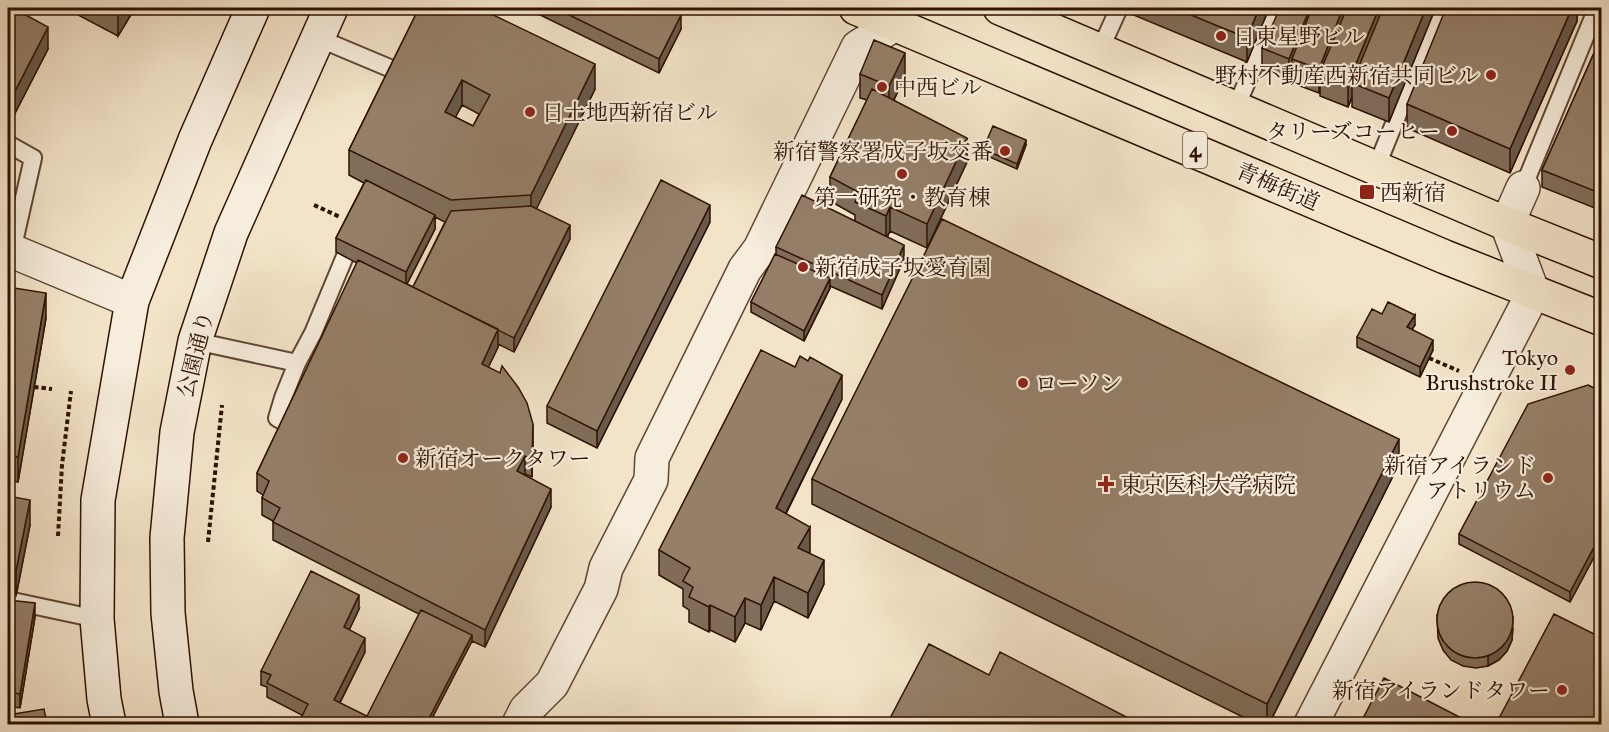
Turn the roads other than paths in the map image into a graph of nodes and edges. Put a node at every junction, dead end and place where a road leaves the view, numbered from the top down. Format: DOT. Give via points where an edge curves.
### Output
graph roads {
  1 [pos="253,8"];
  2 [pos="331,8"];
  3 [pos="856,8"];
  4 [pos="1000,8"];
  5 [pos="1119,8"];
  6 [pos="1279,8"];
  7 [pos="1441,8"];
  8 [pos="1597,8"];
  9 [pos="897,23"];
  10 [pos="318,38"];
  11 [pos="1100,50"];
  12 [pos="408,98"];
  13 [pos="1236,107"];
  14 [pos="8,144"];
  15 [pos="1376,168"];
  16 [pos="1523,188"];
  17 [pos="359,221"];
  18 [pos="1507,224"];
  19 [pos="12,251"];
  20 [pos="1602,262"];
  21 [pos="1533,293"];
  22 [pos="132,301"];
  23 [pos="1602,319"];
  24 [pos="195,341"];
  25 [pos="297,363"];
  26 [pos="286,423"];
  27 [pos="8,600"];
  28 [pos="97,619"];
  29 [pos="109,724"];
  30 [pos="182,724"];
  31 [pos="519,724"];
  32 [pos="1311,724"];
  1 -- 22 [label="street" via="195,140"];
  2 -- 10 [label="street, 公園通り"];
  3 -- 9 [label="main road, 青梅街道 / 4"];
  4 -- 11 [label="main road"];
  5 -- 11 [label="lane"];
  6 -- 13 [label="lane"];
  7 -- 15 [label="lane"];
  8 -- 16 [label="lane"];
  9 -- 21 [label="main road, 青梅街道 / 4"];
  9 -- 31 [label="street" via="858,47 652,458 651,480 606,568 601,589 552,684 526,710"];
  10 -- 12 [label="lane" via="399,72"];
  10 -- 24 [label="street, 公園通り" via="231,233"];
  11 -- 13 [label="main road"];
  13 -- 15 [label="main road"];
  14 -- 19 [label="lane" via="33,158"];
  15 -- 18 [label="main road"];
  16 -- 18 [label="street"];
  17 -- 25 [label="lane" via="314,333"];
  18 -- 20 [label="main road"];
  18 -- 21 [label="street"];
  19 -- 22 [label="street"];
  21 -- 23 [label="main road, 青梅街道 / 4"];
  21 -- 32 [label="street"];
  22 -- 28 [label="street" via="98,500"];
  24 -- 25 [label="lane"];
  24 -- 30 [label="street, 公園通り" via="177,432 167,537 168,613"];
  25 -- 26 [label="lane" via="277,418"];
  27 -- 28 [label="lane"];
  28 -- 29 [label="street"];
}
